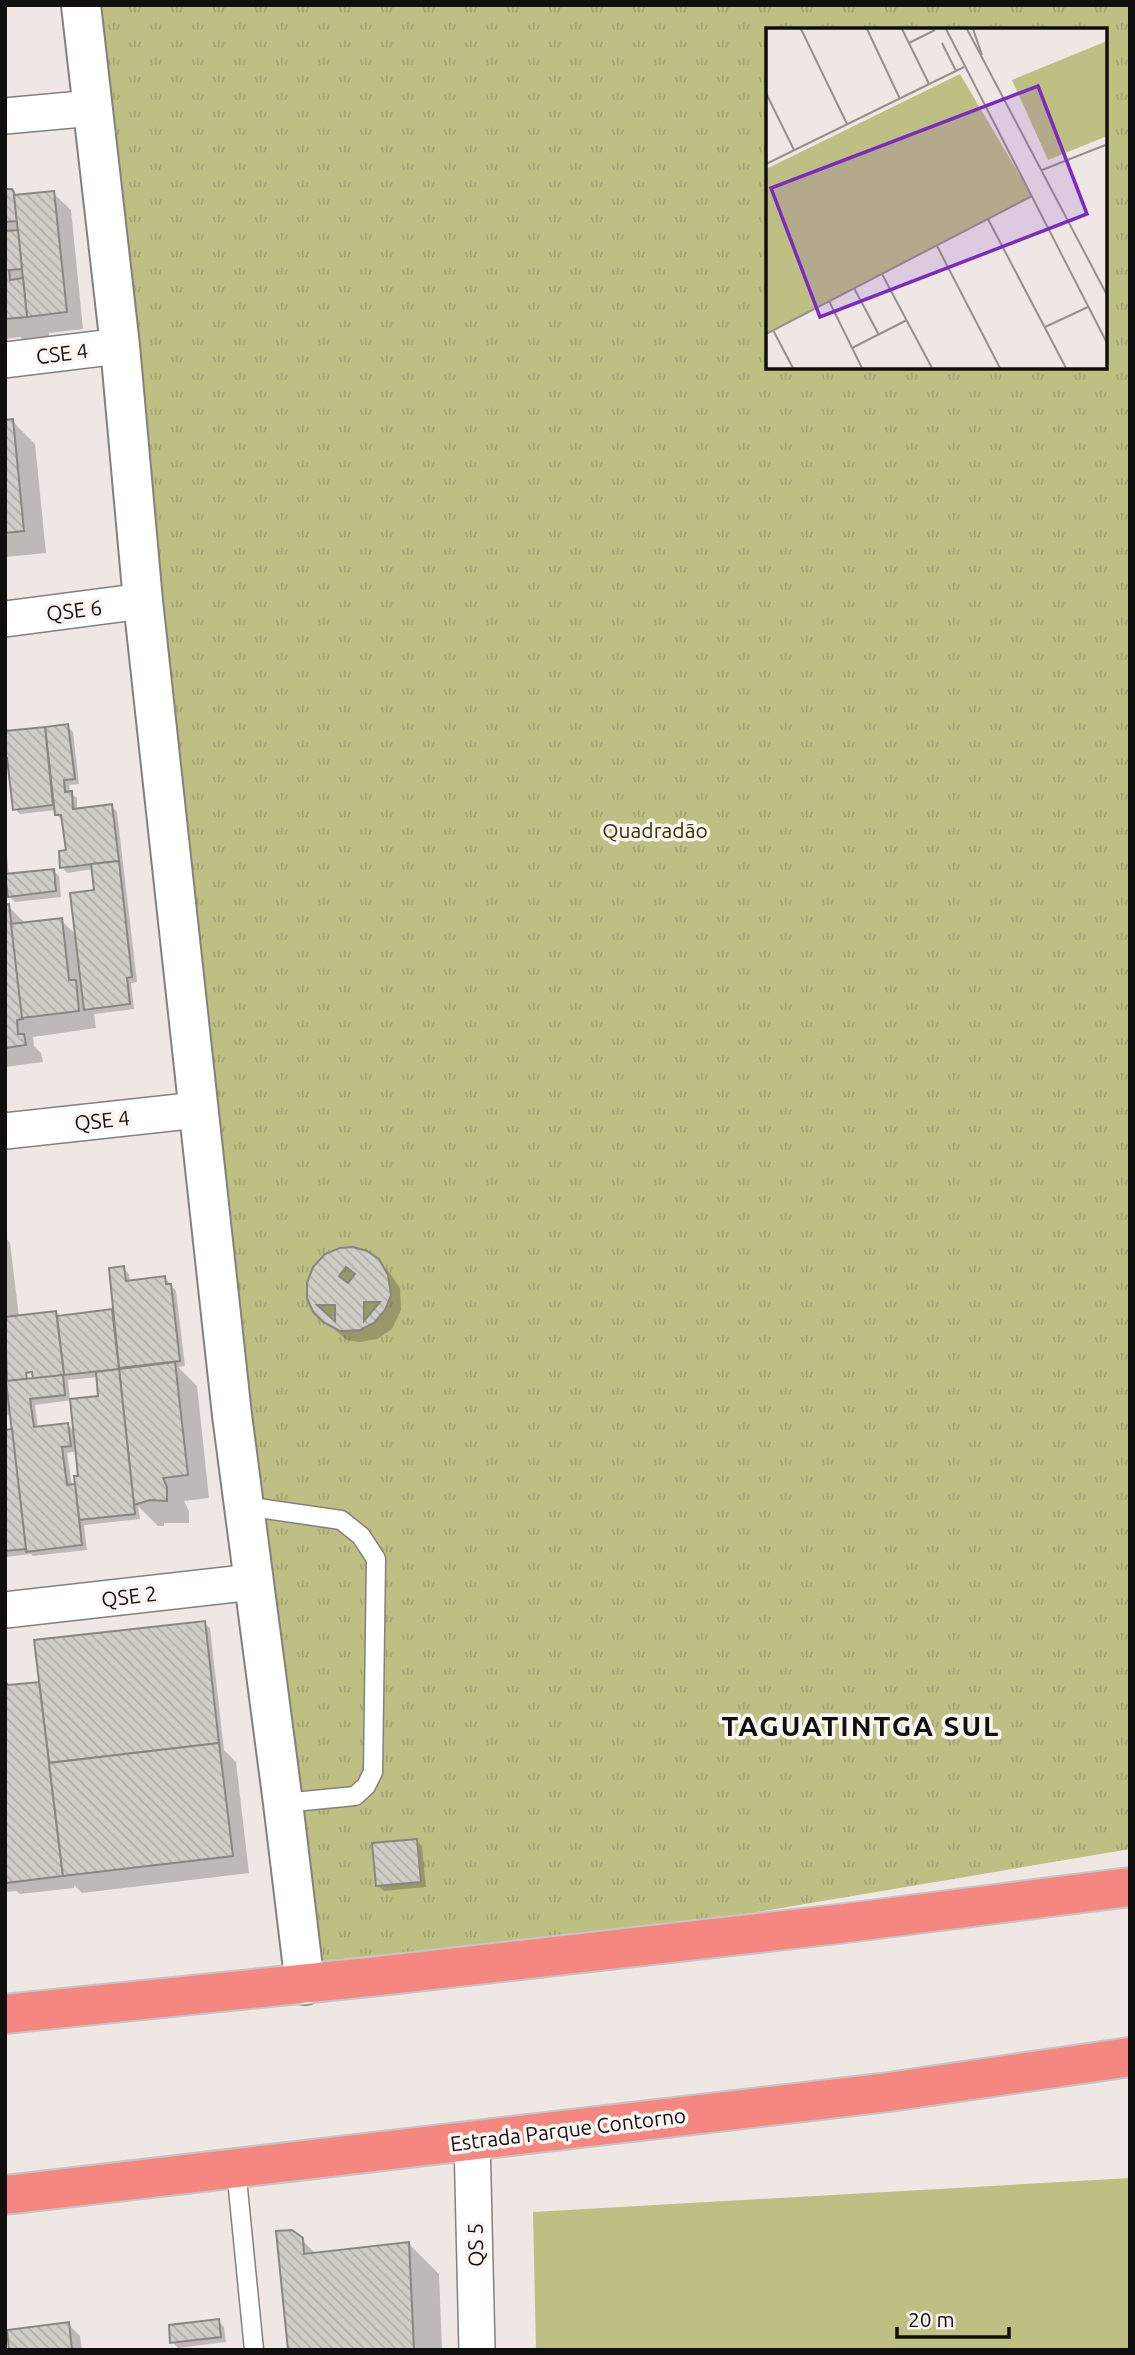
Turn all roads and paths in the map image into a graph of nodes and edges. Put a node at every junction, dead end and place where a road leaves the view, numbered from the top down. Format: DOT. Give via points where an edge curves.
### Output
graph roads {
  1 [pos="81,5"];
  2 [pos="93,108"];
  3 [pos="5,116"];
  4 [pos="120,346"];
  5 [pos="5,360"];
  6 [pos="142,601"];
  7 [pos="5,619"];
  8 [pos="198,1110"];
  9 [pos="5,1131"];
  10 [pos="244,1506"];
  11 [pos="253,1582"];
  12 [pos="5,1610"];
  13 [pos="283,1803"];
  14 [pos="1130,1886"];
  15 [pos="305,1985"];
  16 [pos="5,2014"];
  17 [pos="1130,2057"];
  18 [pos="472,2139"];
  19 [pos="236,2169"];
  20 [pos="5,2195"];
  21 [pos="254,2350"];
  22 [pos="477,2350"];
  1 -- 2 [label="street"];
  2 -- 3 [label="street"];
  2 -- 4 [label="street"];
  4 -- 5 [label="street, CSE 4"];
  4 -- 6 [label="street"];
  6 -- 7 [label="street, QSE 6"];
  6 -- 8 [label="street"];
  8 -- 9 [label="street, QSE 4"];
  8 -- 10 [label="street"];
  10 -- 11 [label="street"];
  10 -- 13 [label="lane" via="341,1520 361,1536 376,1559 373,1772 355,1796"];
  11 -- 12 [label="street, QSE 2"];
  11 -- 13 [label="street"];
  13 -- 15 [label="street"];
  14 -- 15 [label="highway"];
  15 -- 16 [label="highway"];
  17 -- 18 [label="highway, Estrada Parque Contorno" via="890,2092"];
  18 -- 19 [label="highway, Estrada Parque Contorno"];
  18 -- 22 [label="street, QS 5"];
  19 -- 20 [label="highway, Estrada Parque Contorno"];
  19 -- 21 [label="lane"];
}
